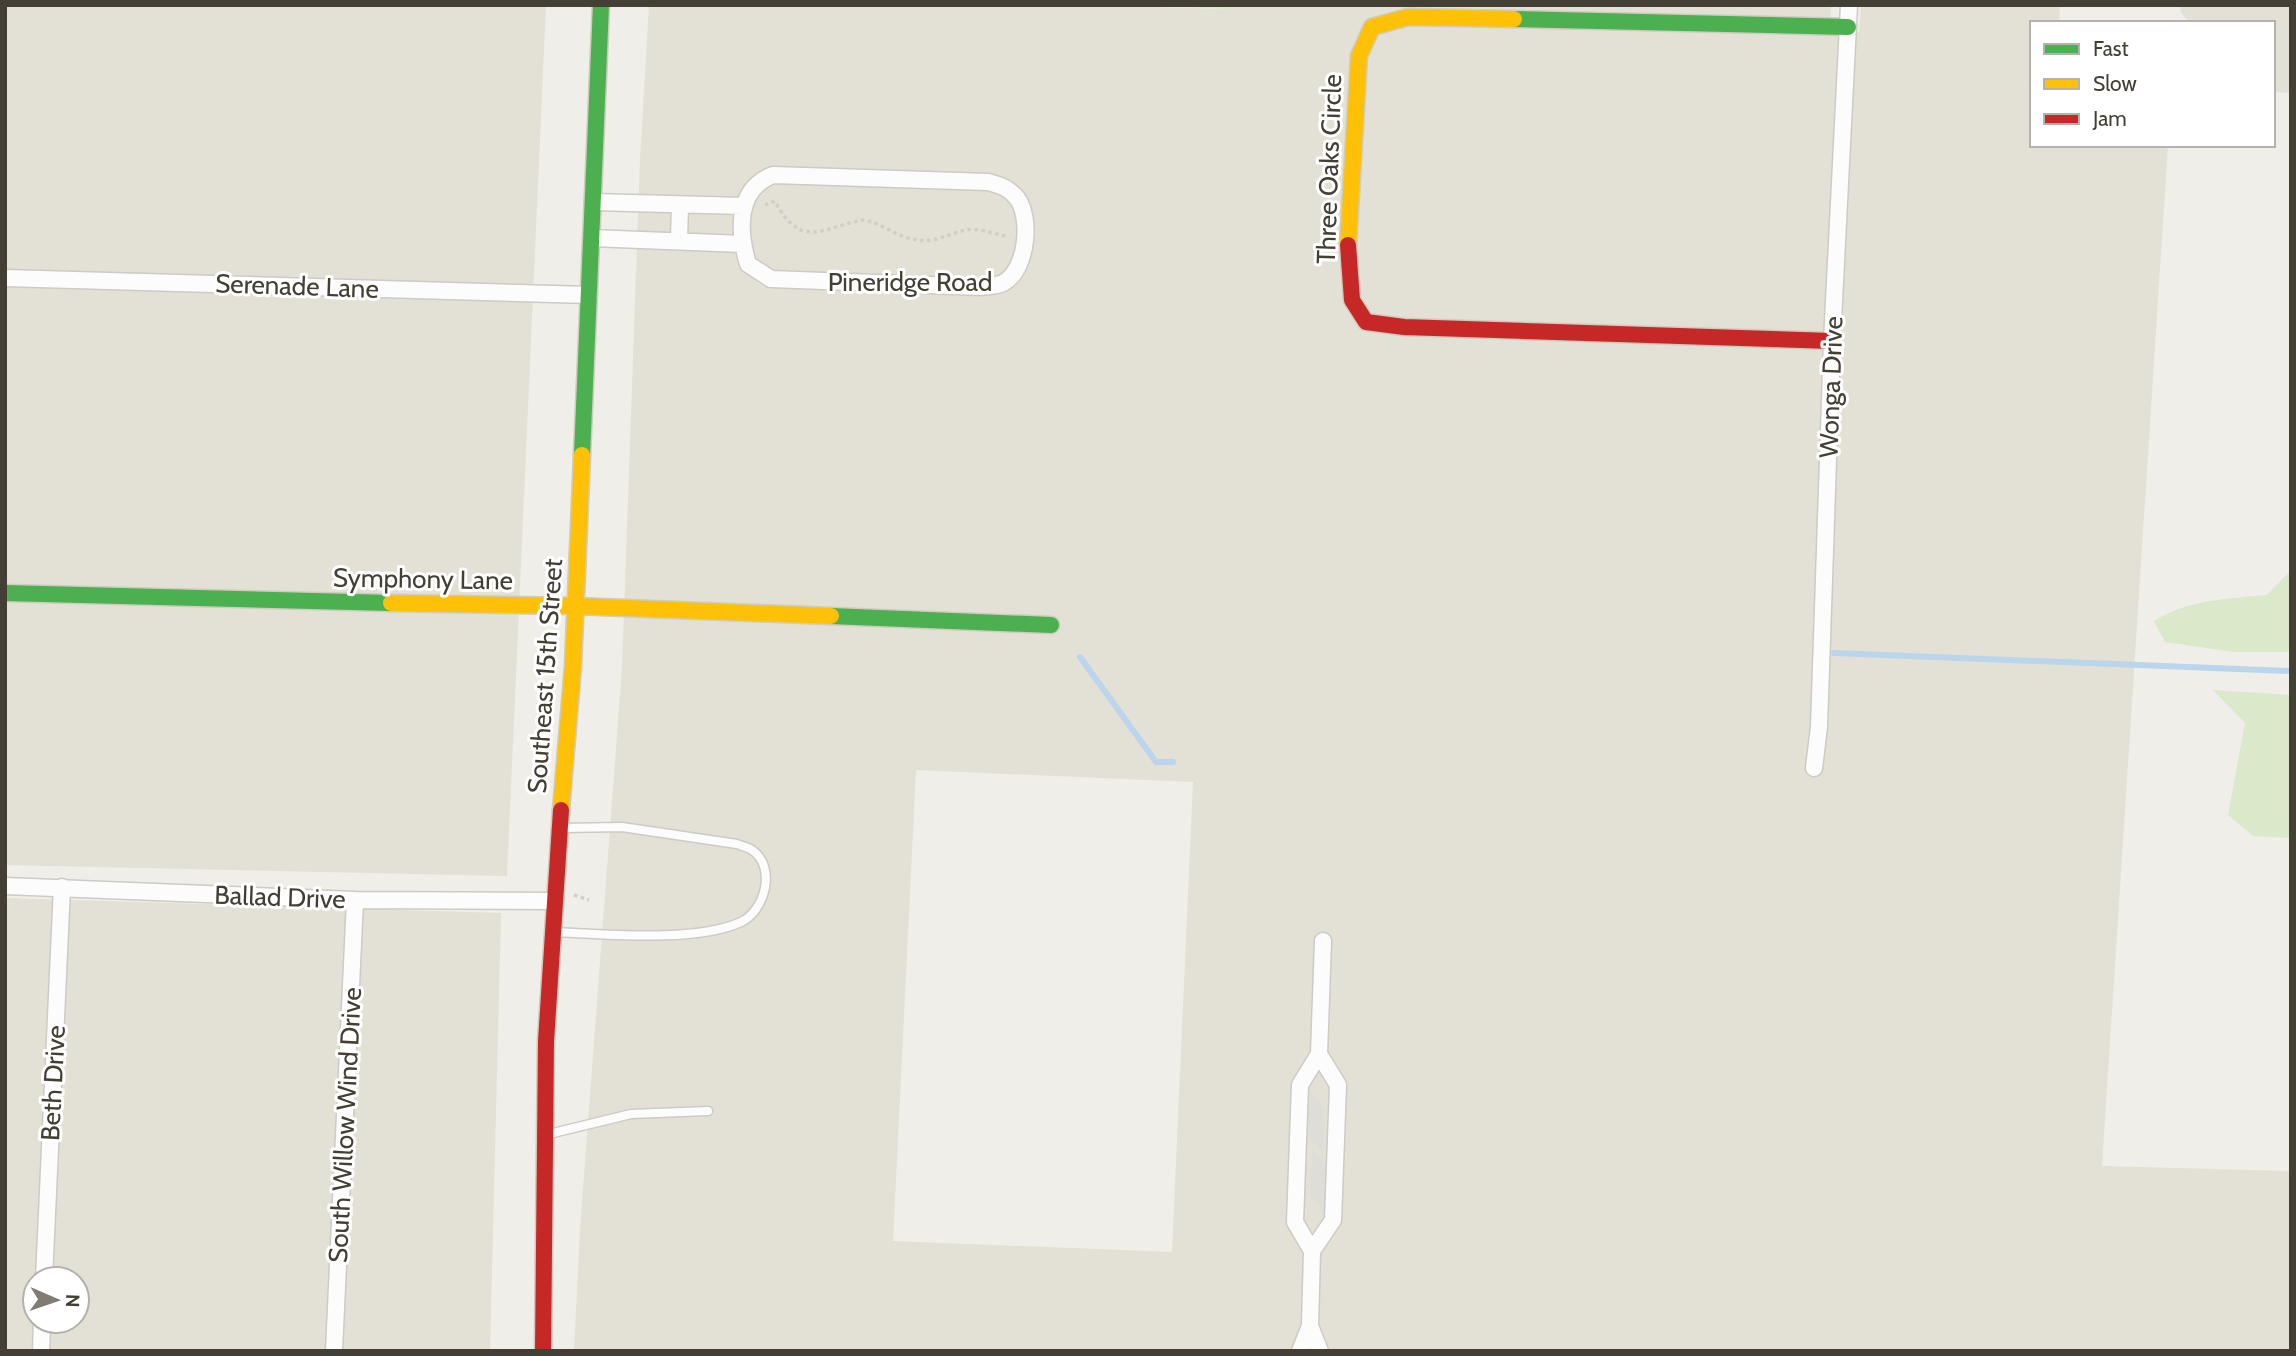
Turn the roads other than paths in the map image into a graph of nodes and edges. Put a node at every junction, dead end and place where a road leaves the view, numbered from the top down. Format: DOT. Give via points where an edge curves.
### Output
graph roads {
  1 [pos="601,5"];
  2 [pos="1849,5"];
  3 [pos="1848,27"];
  4 [pos="593,202"];
  5 [pos="680,205"];
  6 [pos="752,206"];
  7 [pos="591,238"];
  8 [pos="679,240"];
  9 [pos="743,244"];
  10 [pos="5,278"];
  11 [pos="589,295"];
  12 [pos="1832,341"];
  13 [pos="5,593"];
  14 [pos="575,606"];
  15 [pos="1051,625"];
  16 [pos="1814,768"];
  17 [pos="560,828"];
  18 [pos="5,886"];
  19 [pos="62,887"];
  20 [pos="355,900"];
  21 [pos="554,901"];
  22 [pos="552,932"];
  23 [pos="1324,941"];
  24 [pos="1319,1054"];
  25 [pos="708,1111"];
  26 [pos="546,1135"];
  27 [pos="1312,1251"];
  28 [pos="45,1265"];
  29 [pos="1310,1326"];
  30 [pos="334,1351"];
  31 [pos="543,1351"];
  32 [pos="1300,1351"];
  33 [pos="1320,1351"];
  1 -- 4 [label="street, Southeast 15th Street"];
  2 -- 3 [label="street, Wonga Drive"];
  3 -- 12 [label="street, Wonga Drive"];
  3 -- 12 [label="street, Three Oaks Circle" via="1408,17 1371,27 1359,56 1347,258 1352,300 1366,322"];
  4 -- 5 [label="street"];
  4 -- 7 [label="street, Southeast 15th Street"];
  5 -- 6 [label="street"];
  5 -- 8 [label="street"];
  6 -- 9 [label="street"];
  6 -- 9 [label="street, Pineridge Road" via="752,187 773,175 988,182 1006,187 1024,211 1023,254 1003,283 981,287 805,282 771,279 759,273 748,264"];
  7 -- 8 [label="street"];
  7 -- 11 [label="street, Southeast 15th Street"];
  8 -- 9 [label="street"];
  10 -- 11 [label="street, Serenade Lane"];
  11 -- 14 [label="street, Southeast 15th Street"];
  12 -- 16 [label="street, Wonga Drive"];
  13 -- 14 [label="street, Symphony Lane"];
  14 -- 15 [label="street, Symphony Lane"];
  14 -- 17 [label="street, Southeast 15th Street"];
  17 -- 21 [label="street, Southeast 15th Street"];
  17 -- 22 [label="lane" via="622,827 737,844 760,859 765,890 753,914 724,929 648,934"];
  18 -- 19 [label="street, Ballad Drive"];
  19 -- 20 [label="street, Ballad Drive"];
  19 -- 28 [label="street, Beth Drive"];
  20 -- 21 [label="street, Ballad Drive"];
  20 -- 30 [label="street, South Willow Wind Drive"];
  21 -- 22 [label="street, Southeast 15th Street"];
  22 -- 26 [label="street, Southeast 15th Street"];
  23 -- 24 [label="street"];
  24 -- 27 [label="street" via="1300,1085 1295,1222"];
  24 -- 27 [label="street" via="1338,1085 1333,1220"];
  25 -- 26 [label="lane" via="631,1114"];
  26 -- 31 [label="street, Southeast 15th Street"];
  27 -- 29 [label="street"];
  29 -- 32 [label="street"];
  29 -- 33 [label="street"];
}
